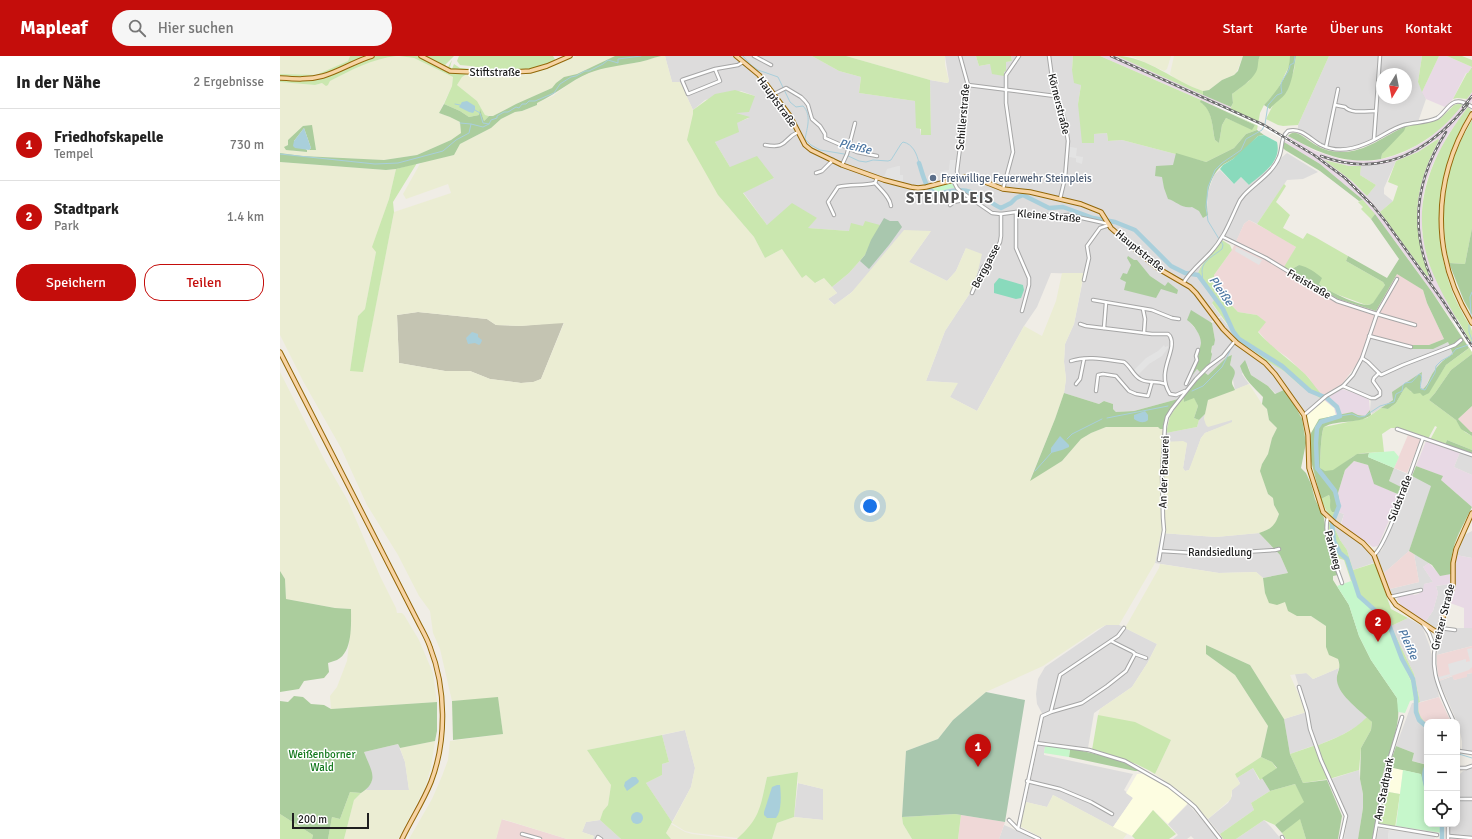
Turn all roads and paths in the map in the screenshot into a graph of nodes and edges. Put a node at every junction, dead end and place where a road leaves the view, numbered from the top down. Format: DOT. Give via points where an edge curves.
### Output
graph roads {
  1 [pos="372,56"];
  2 [pos="421,56"];
  3 [pos="570,56"];
  4 [pos="736,56"];
  5 [pos="754,56"];
  6 [pos="960,56"];
  7 [pos="1019,56"];
  8 [pos="1049,56"];
  9 [pos="1380,56"];
  10 [pos="742,62"];
  11 [pos="771,65"];
  12 [pos="715,69"];
  13 [pos="280,78"];
  14 [pos="968,85"];
  15 [pos="1338,89"];
  16 [pos="1006,90"];
  17 [pos="774,94"];
  18 [pos="1055,96"];
  19 [pos="1335,105"];
  20 [pos="1472,107"];
  21 [pos="1376,111"];
  22 [pos="1472,114"];
  23 [pos="856,123"];
  24 [pos="799,131"];
  25 [pos="1374,140"];
  26 [pos="765,145"];
  27 [pos="1326,147"];
  28 [pos="848,149"];
  29 [pos="877,156"];
  30 [pos="833,160"];
  31 [pos="842,165"];
  32 [pos="816,173"];
  33 [pos="956,177"];
  34 [pos="877,178"];
  35 [pos="875,183"];
  36 [pos="1003,189"];
  37 [pos="969,198"];
  38 [pos="1060,199"];
  39 [pos="950,205"];
  40 [pos="891,206"];
  41 [pos="1016,212"];
  42 [pos="1001,214"];
  43 [pos="834,215"];
  44 [pos="1109,224"];
  45 [pos="1222,238"];
  46 [pos="1397,279"];
  47 [pos="1084,280"];
  48 [pos="1184,282"];
  49 [pos="972,294"];
  50 [pos="1093,300"];
  51 [pos="1106,303"];
  52 [pos="1143,309"];
  53 [pos="1022,310"];
  54 [pos="1377,314"];
  55 [pos="1179,319"];
  56 [pos="1472,323"];
  57 [pos="1080,324"];
  58 [pos="1415,326"];
  59 [pos="1104,328"];
  60 [pos="1144,333"];
  61 [pos="1369,336"];
  62 [pos="1462,340"];
  63 [pos="1235,341"];
  64 [pos="1411,348"];
  65 [pos="1198,350"];
  66 [pos="280,352"];
  67 [pos="1084,358"];
  68 [pos="1362,358"];
  69 [pos="1071,361"];
  70 [pos="1379,373"];
  71 [pos="1152,382"];
  72 [pos="1076,384"];
  73 [pos="1165,384"];
  74 [pos="1191,385"];
  75 [pos="1343,386"];
  76 [pos="1187,390"];
  77 [pos="1096,391"];
  78 [pos="1304,416"];
  79 [pos="1397,429"];
  80 [pos="1423,438"];
  81 [pos="1472,455"];
  82 [pos="1472,513"];
  83 [pos="1329,518"];
  84 [pos="1279,549"];
  85 [pos="1161,550"];
  86 [pos="1374,554"];
  87 [pos="1159,560"];
  88 [pos="1342,583"];
  89 [pos="1421,590"];
  90 [pos="1390,597"];
  91 [pos="1422,623"];
  92 [pos="1124,628"];
  93 [pos="1440,628"];
  94 [pos="1455,630"];
  95 [pos="1438,634"];
  96 [pos="1111,641"];
  97 [pos="1434,648"];
  98 [pos="1135,654"];
  99 [pos="1146,658"];
  100 [pos="1299,687"];
  101 [pos="1051,712"];
  102 [pos="1402,717"];
  103 [pos="1453,719"];
  104 [pos="1036,743"];
  105 [pos="1460,752"];
  106 [pos="1472,752"];
  107 [pos="1472,766"];
  108 [pos="1460,768"];
  109 [pos="1027,781"];
  110 [pos="1460,799"];
  111 [pos="1472,799"];
  112 [pos="1112,814"];
  113 [pos="1009,820"];
  114 [pos="1377,826"];
  115 [pos="1448,827"];
  116 [pos="1018,828"];
  117 [pos="522,834"];
  118 [pos="1437,835"];
  119 [pos="1448,838"];
  120 [pos="1472,838"];
  121 [pos="402,839"];
  122 [pos="540,839"];
  123 [pos="1039,839"];
  124 [pos="1220,839"];
  125 [pos="1341,839"];
  126 [pos="1374,839"];
  1 -- 13 [label="main road" via="324,76 307,79"];
  2 -- 3 [label="main road, Stiftstraße" via="450,71 507,73 539,69"];
  4 -- 10 [label="main road, Hauptstraße"];
  5 -- 11 [label="street"];
  6 -- 14 [label="street, Schillerstraße"];
  7 -- 16 [label="street" via="1006,75"];
  8 -- 18 [label="street, Körnerstraße"];
  9 -- 21 [label="street"];
  10 -- 12 [label="street"];
  10 -- 17 [label="main road, Hauptstraße" via="759,75"];
  12 -- 12 [label="street" via="682,80 688,94 720,80"];
  14 -- 16 [label="street"];
  14 -- 33 [label="street, Schillerstraße"];
  15 -- 19 [label="street"];
  16 -- 18 [label="street"];
  16 -- 36 [label="street" via="1013,152"];
  17 -- 24 [label="main road, Hauptstraße"];
  17 -- 28 [label="street" via="786,88 805,101 812,119 826,134 825,138"];
  18 -- 38 [label="street, Körnerstraße" via="1064,121 1069,147"];
  19 -- 21 [label="street" via="1347,110"];
  19 -- 27 [label="street"];
  20 -- 25 [label="street" via="1463,102 1454,102 1433,120 1403,125"];
  21 -- 25 [label="street"];
  22 -- 56 [label="main road" via="1453,152 1446,174 1441,224 1447,267 1455,291"];
  23 -- 28 [label="street"];
  24 -- 26 [label="street" via="778,147"];
  24 -- 30 [label="main road, Hauptstraße" via="807,147"];
  25 -- 27 [label="street" via="1346,150"];
  27 -- 45 [label="street" via="1298,130 1291,130 1284,135 1276,162 1240,200"];
  28 -- 29 [label="street"];
  28 -- 31 [label="street"];
  30 -- 31 [label="main road, Hauptstraße"];
  30 -- 32 [label="street" via="822,172"];
  31 -- 34 [label="main road, Hauptstraße"];
  33 -- 34 [label="main road, Hauptstraße" via="918,188"];
  33 -- 36 [label="main road, Hauptstraße" via="975,178"];
  33 -- 37 [label="street, Kleine Straße" via="957,188"];
  34 -- 35 [label="street"];
  35 -- 40 [label="street"];
  35 -- 43 [label="street" via="838,187 828,202"];
  36 -- 38 [label="main road, Hauptstraße" via="1023,190"];
  37 -- 39 [label="street"];
  37 -- 42 [label="street, Kleine Straße" via="992,213"];
  38 -- 44 [label="main road, Hauptstraße" via="1094,208 1101,212"];
  41 -- 42 [label="street, Kleine Straße"];
  41 -- 44 [label="street, Kleine Straße" via="1075,216"];
  41 -- 53 [label="street" via="1016,248 1029,278"];
  42 -- 49 [label="street, Berggasse" via="1000,242 984,267"];
  44 -- 47 [label="street" via="1100,228 1087,246 1089,258"];
  44 -- 48 [label="main road, Hauptstraße" via="1159,269"];
  45 -- 48 [label="street"];
  45 -- 54 [label="street, Freistraße" via="1266,258 1337,301"];
  46 -- 54 [label="street"];
  48 -- 63 [label="main road, Hauptstraße"];
  50 -- 51 [label="street"];
  51 -- 52 [label="street"];
  51 -- 59 [label="street"];
  52 -- 55 [label="street"];
  52 -- 60 [label="street"];
  54 -- 58 [label="street, Freistraße"];
  54 -- 61 [label="street"];
  57 -- 59 [label="street"];
  59 -- 60 [label="street"];
  60 -- 73 [label="street" via="1168,334 1172,339 1165,369"];
  61 -- 64 [label="street"];
  61 -- 68 [label="street"];
  62 -- 70 [label="street" via="1455,346 1403,365 1389,373"];
  63 -- 74 [label="street, An der Brauerei" via="1223,356"];
  63 -- 78 [label="main road, Hauptstraße" via="1265,363 1287,389"];
  65 -- 74 [label="street" via="1197,360 1187,383"];
  66 -- 121 [label="main road" via="418,622 430,647 438,676 442,699 442,732 438,755 427,791"];
  67 -- 69 [label="street"];
  67 -- 71 [label="street" via="1124,362 1141,380"];
  67 -- 72 [label="street" via="1080,379"];
  68 -- 70 [label="street"];
  68 -- 75 [label="street" via="1353,376"];
  70 -- 75 [label="street" via="1373,381 1380,391 1380,395 1375,398"];
  71 -- 73 [label="street"];
  71 -- 77 [label="street" via="1148,396 1129,391 1116,376 1103,374 1098,375"];
  73 -- 76 [label="street" via="1172,396"];
  74 -- 76 [label="street, An der Brauerei"];
  75 -- 78 [label="street" via="1322,399"];
  76 -- 85 [label="street, An der Brauerei" via="1167,417 1165,426 1162,475 1164,530"];
  78 -- 83 [label="main road, Hauptstraße" via="1308,435 1309,468 1320,505"];
  79 -- 80 [label="street"];
  80 -- 81 [label="street"];
  80 -- 86 [label="street, Südstraße" via="1392,522 1380,549"];
  82 -- 93 [label="main road, Greizer Straße" via="1456,549 1452,586"];
  83 -- 86 [label="main road, Hauptstraße"];
  83 -- 88 [label="street, Parkweg" via="1326,523 1329,546"];
  84 -- 85 [label="street, Randsiedlung" via="1212,554"];
  85 -- 87 [label="street, An der Brauerei"];
  86 -- 90 [label="main road, Hauptstraße"];
  89 -- 90 [label="street"];
  90 -- 91 [label="main road" via="1400,610"];
  91 -- 95 [label="main road"];
  91 -- 97 [label="street"];
  92 -- 96 [label="street"];
  93 -- 94 [label="street"];
  93 -- 95 [label="main road, Greizer Straße"];
  95 -- 97 [label="street, Greizer Straße"];
  96 -- 98 [label="street"];
  96 -- 101 [label="street" via="1060,675"];
  97 -- 103 [label="street, Greizer Straße" via="1436,679"];
  98 -- 99 [label="street"];
  98 -- 101 [label="street" via="1126,671 1107,686 1082,703"];
  100 -- 125 [label="street" via="1321,760 1346,816"];
  101 -- 104 [label="street" via="1042,716"];
  102 -- 114 [label="street, Am Stadtpark" via="1387,767"];
  104 -- 109 [label="street"];
  104 -- 124 [label="street" via="1089,750 1125,761 1169,786 1191,804"];
  105 -- 106 [label="street"];
  107 -- 108 [label="street"];
  109 -- 112 [label="street" via="1060,789"];
  109 -- 116 [label="street"];
  110 -- 111 [label="street"];
  113 -- 116 [label="street"];
  114 -- 118 [label="street"];
  114 -- 126 [label="street, Am Stadtpark"];
  115 -- 119 [label="street"];
  116 -- 123 [label="street"];
  117 -- 122 [label="street"];
  119 -- 120 [label="street"];
}
